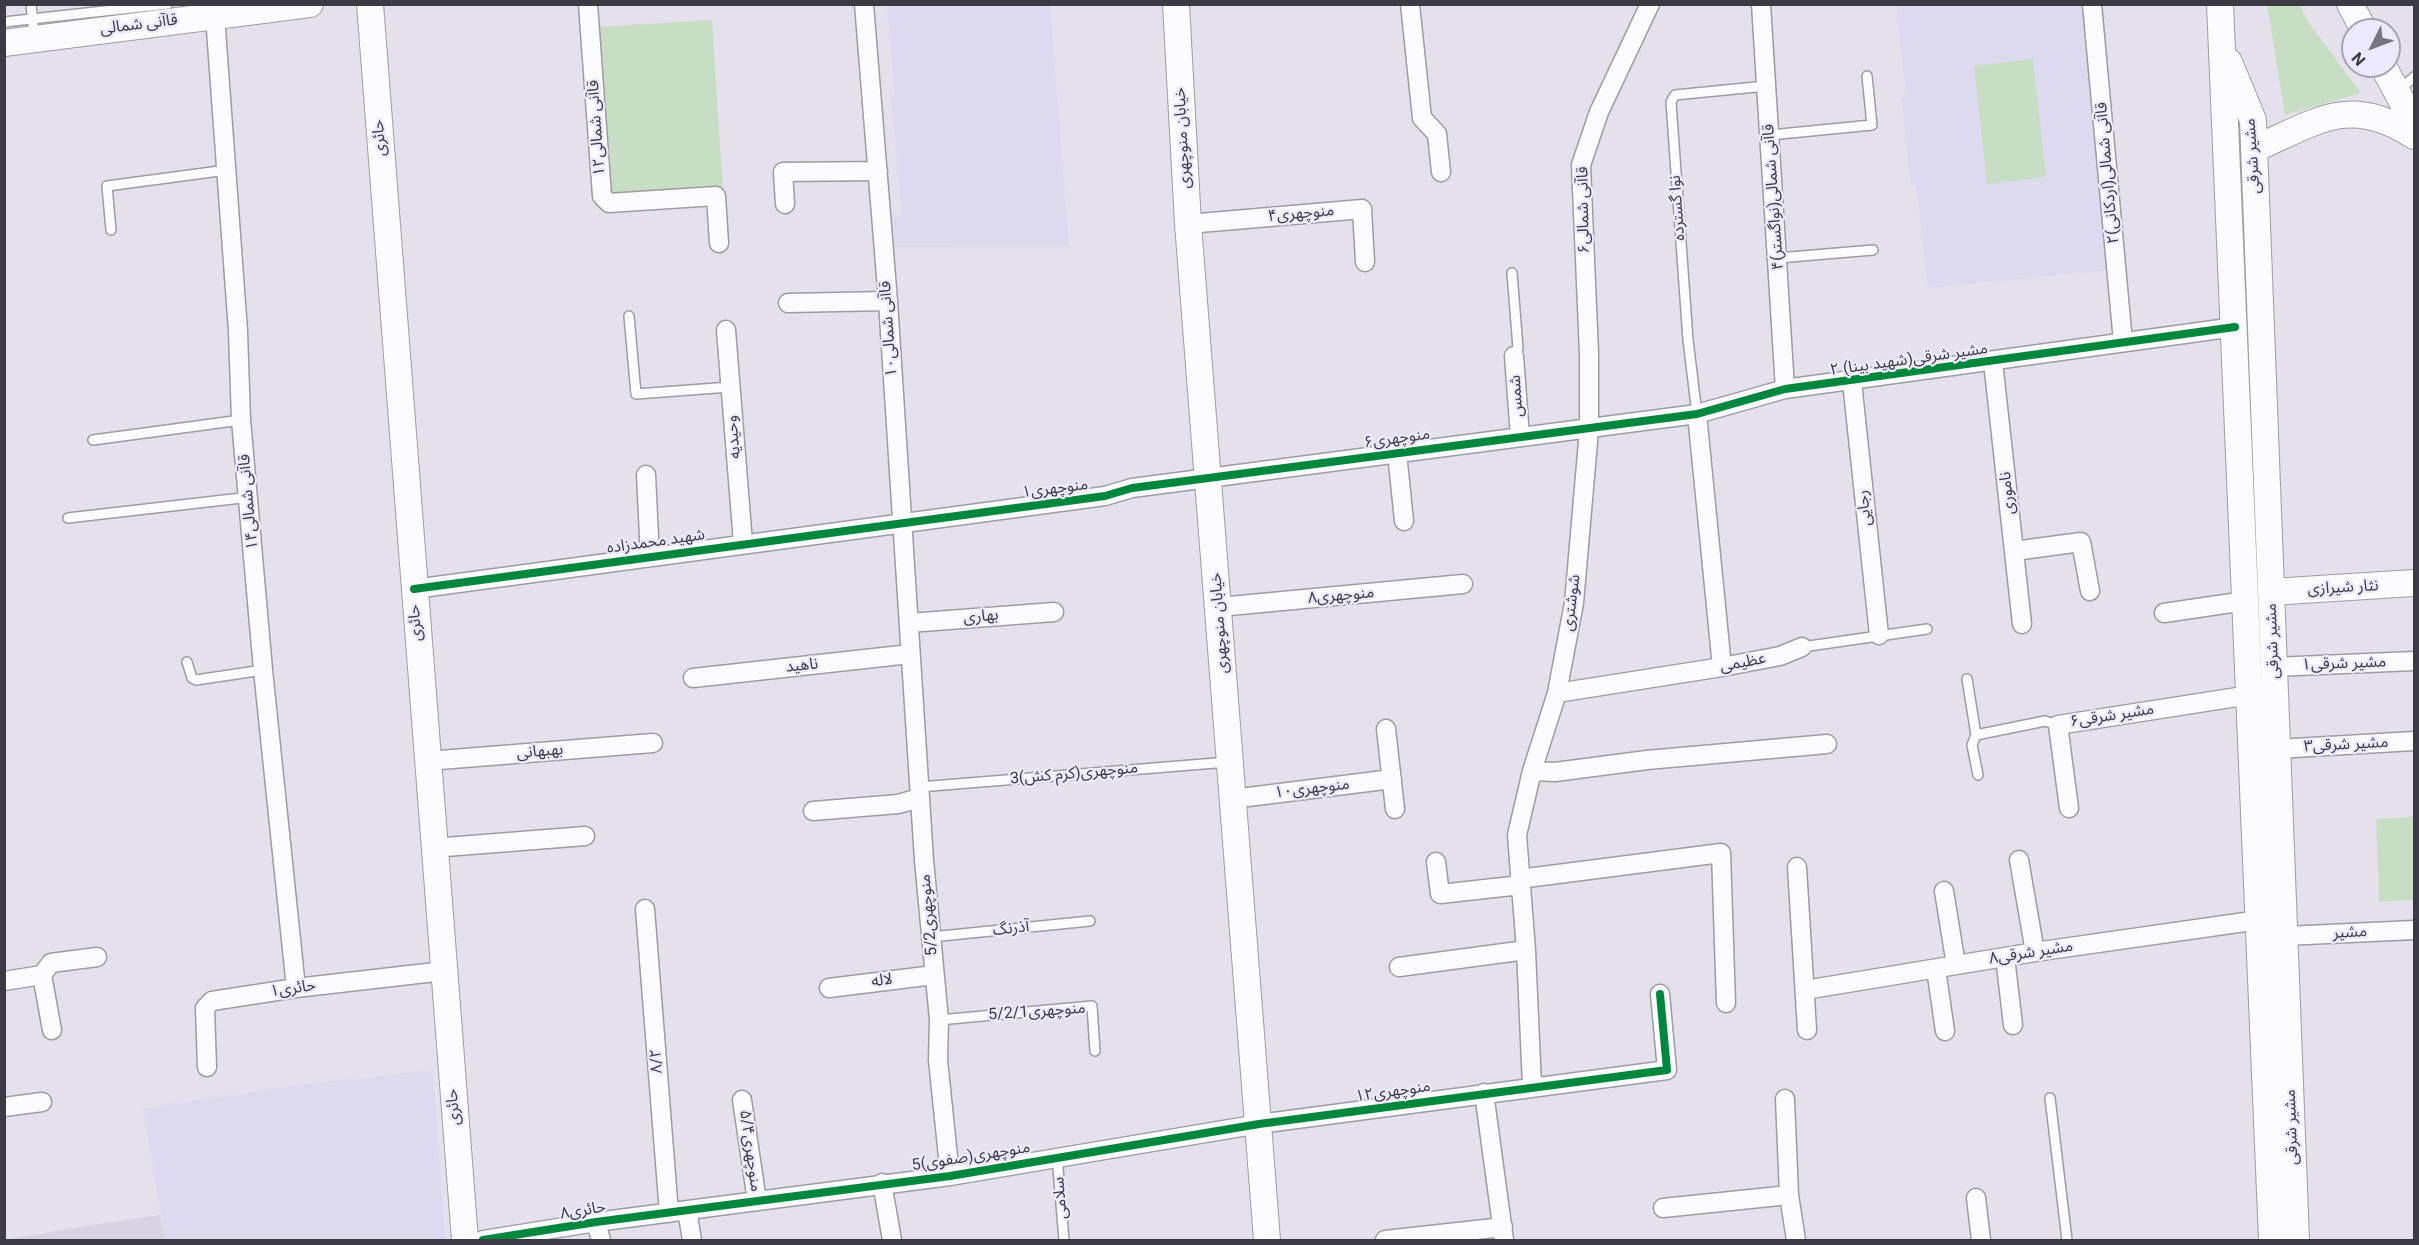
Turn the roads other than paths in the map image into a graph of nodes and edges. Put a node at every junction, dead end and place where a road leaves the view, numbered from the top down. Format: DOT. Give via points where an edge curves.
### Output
graph roads {
  1 [pos="31,4"];
  2 [pos="168,4"];
  3 [pos="310,4"];
  4 [pos="370,4"];
  5 [pos="588,4"];
  6 [pos="864,4"];
  7 [pos="1176,4"];
  8 [pos="1410,4"];
  9 [pos="1650,4"];
  10 [pos="1761,4"];
  11 [pos="2092,4"];
  12 [pos="2220,4"];
  13 [pos="2350,4"];
  14 [pos="215,16"];
  15 [pos="81,17"];
  16 [pos="2358,18"];
  17 [pos="4,22"];
  18 [pos="34,29"];
  19 [pos="4,43"];
  20 [pos="2223,48"];
  21 [pos="1867,76"];
  22 [pos="2405,84"];
  23 [pos="1766,86"];
  24 [pos="2415,123"];
  25 [pos="1770,135"];
  26 [pos="2415,136"];
  27 [pos="2254,149"];
  28 [pos="227,170"];
  29 [pos="878,171"];
  30 [pos="1441,172"];
  31 [pos="785,204"];
  32 [pos="1188,224"];
  33 [pos="2257,228"];
  34 [pos="2230,229"];
  35 [pos="111,230"];
  36 [pos="719,243"];
  37 [pos="1872,250"];
  38 [pos="1778,258"];
  39 [pos="1365,262"];
  40 [pos="1512,273"];
  41 [pos="888,301"];
  42 [pos="788,303"];
  43 [pos="629,316"];
  44 [pos="2235,327"];
  45 [pos="726,330"];
  46 [pos="2123,342"];
  47 [pos="1514,356"];
  48 [pos="1993,362"];
  49 [pos="1852,382"];
  50 [pos="730,387"];
  51 [pos="1785,389"];
  52 [pos="1697,414"];
  53 [pos="242,420"];
  54 [pos="1589,429"];
  55 [pos="1520,437"];
  56 [pos="93,440"];
  57 [pos="1397,453"];
  58 [pos="646,475"];
  59 [pos="1209,479"];
  60 [pos="250,497"];
  61 [pos="68,518"];
  62 [pos="1404,521"];
  63 [pos="902,524"];
  64 [pos="743,543"];
  65 [pos="2014,550"];
  66 [pos="650,557"];
  67 [pos="2415,583"];
  68 [pos="1463,584"];
  69 [pos="414,589"];
  70 [pos="2090,591"];
  71 [pos="2271,592"];
  72 [pos="2245,601"];
  73 [pos="1219,607"];
  74 [pos="1054,612"];
  75 [pos="2164,613"];
  76 [pos="909,623"];
  77 [pos="2022,624"];
  78 [pos="1927,629"];
  79 [pos="1879,635"];
  80 [pos="1802,647"];
  81 [pos="910,654"];
  82 [pos="2415,661"];
  83 [pos="187,662"];
  84 [pos="1722,667"];
  85 [pos="2274,667"];
  86 [pos="263,670"];
  87 [pos="693,678"];
  88 [pos="1967,679"];
  89 [pos="1557,693"];
  90 [pos="2250,695"];
  91 [pos="2058,724"];
  92 [pos="1386,729"];
  93 [pos="1976,735"];
  94 [pos="2415,741"];
  95 [pos="653,743"];
  96 [pos="1827,744"];
  97 [pos="2277,749"];
  98 [pos="427,761"];
  99 [pos="1229,762"];
  100 [pos="1532,771"];
  101 [pos="1978,775"];
  102 [pos="1392,779"];
  103 [pos="919,792"];
  104 [pos="1232,799"];
  105 [pos="2069,808"];
  106 [pos="1395,809"];
  107 [pos="813,811"];
  108 [pos="585,836"];
  109 [pos="433,848"];
  110 [pos="2019,860"];
  111 [pos="1436,862"];
  112 [pos="1797,867"];
  113 [pos="1520,882"];
  114 [pos="1944,891"];
  115 [pos="645,909"];
  116 [pos="2259,920"];
  117 [pos="1090,921"];
  118 [pos="2415,930"];
  119 [pos="2285,936"];
  120 [pos="931,937"];
  121 [pos="1526,950"];
  122 [pos="2035,952"];
  123 [pos="97,957"];
  124 [pos="2006,957"];
  125 [pos="1956,965"];
  126 [pos="1399,967"];
  127 [pos="1936,969"];
  128 [pos="444,971"];
  129 [pos="42,975"];
  130 [pos="934,975"];
  131 [pos="4,981"];
  132 [pos="296,988"];
  133 [pos="829,988"];
  134 [pos="1805,990"];
  135 [pos="1660,994"];
  136 [pos="1726,1003"];
  137 [pos="939,1020"];
  138 [pos="2013,1025"];
  139 [pos="52,1030"];
  140 [pos="1808,1030"];
  141 [pos="1945,1031"];
  142 [pos="1095,1051"];
  143 [pos="207,1066"];
  144 [pos="1532,1086"];
  145 [pos="1484,1093"];
  146 [pos="2050,1098"];
  147 [pos="1785,1099"];
  148 [pos="742,1100"];
  149 [pos="42,1102"];
  150 [pos="4,1107"];
  151 [pos="1259,1124"];
  152 [pos="1057,1156"];
  153 [pos="950,1176"];
  154 [pos="882,1184"];
  155 [pos="1789,1195"];
  156 [pos="1976,1198"];
  157 [pos="757,1201"];
  158 [pos="1663,1208"];
  159 [pos="678,1211"];
  160 [pos="596,1222"];
  161 [pos="1503,1234"];
  162 [pos="2293,1235"];
  163 [pos="465,1240"];
  164 [pos="483,1240"];
  165 [pos="601,1240"];
  166 [pos="692,1240"];
  167 [pos="892,1240"];
  168 [pos="1064,1240"];
  169 [pos="1267,1240"];
  170 [pos="1385,1240"];
  171 [pos="1796,1240"];
  172 [pos="1981,1240"];
  173 [pos="2067,1240"];
  174 [pos="2271,1240"];
  1 -- 18 [label="lane"];
  2 -- 15 [label="lane"];
  3 -- 14 [label="main road, قاآنی شمالی"];
  4 -- 69 [label="main road, حائری"];
  5 -- 36 [label="street, قاآنی شمالی۱۲" via="602,196 609,203 716,196"];
  6 -- 29 [label="street, قاآنی شمالی۱۰"];
  7 -- 32 [label="main road, خیابان منوچهری"];
  8 -- 30 [label="street" via="1422,118 1437,134"];
  9 -- 54 [label="street, قاآنی شمالی۶" via="1599,112 1581,165"];
  10 -- 23 [label="street, ۴قاآنی شمالی(نواگستر)"];
  11 -- 46 [label="street, ۲قاآنی شمالی(اردکانی)"];
  12 -- 20 [label="main road, مشیر شرقی"];
  13 -- 16 [label="main road"];
  14 -- 15 [label="main road, قاآنی شمالی"];
  14 -- 28 [label="street, قاآنی شمالی۱۴"];
  15 -- 18 [label="main road, قاآنی شمالی"];
  17 -- 18 [label="lane"];
  18 -- 19 [label="main road, قاآنی شمالی"];
  20 -- 27 [label="main road, مشیر شرقی" via="2253,120"];
  20 -- 34 [label="main road, مشیر شرقی"];
  21 -- 25 [label="lane" via="1872,125"];
  22 -- 24 [label="main road"];
  23 -- 25 [label="street, ۴قاآنی شمالی(نواگستر)"];
  23 -- 52 [label="lane, نوا گسترده" via="1675,95 1671,102"];
  25 -- 38 [label="street, ۴قاآنی شمالی(نواگستر)"];
  26 -- 27 [label="main road" via="2395,123 2345,113"];
  27 -- 33 [label="main road, مشیر شرقی"];
  28 -- 35 [label="lane" via="107,186"];
  28 -- 53 [label="street, قاآنی شمالی۱۴"];
  29 -- 31 [label="street" via="783,172"];
  29 -- 41 [label="street, قاآنی شمالی۱۰"];
  32 -- 39 [label="street, منوچهری۴" via="1362,209"];
  32 -- 59 [label="main road, خیابان منوچهری"];
  33 -- 34 [label="main road"];
  33 -- 71 [label="main road, مشیر شرقی"];
  34 -- 44 [label="main road, مشیر شرقی"];
  37 -- 38 [label="lane"];
  38 -- 51 [label="street, ۴قاآنی شمالی(نواگستر)"];
  40 -- 47 [label="lane" via="1518,348"];
  41 -- 42 [label="street"];
  41 -- 63 [label="street, قاآنی شمالی۱۰"];
  43 -- 50 [label="lane" via="636,394"];
  44 -- 46 [label="street, ۲ مشیر شرقی(شهید بینا)"];
  44 -- 72 [label="main road, مشیر شرقی"];
  45 -- 50 [label="street, وحیدیه"];
  46 -- 48 [label="street, ۲ مشیر شرقی(شهید بینا)"];
  47 -- 55 [label="street, شمس"];
  48 -- 49 [label="street, ۲ مشیر شرقی(شهید بینا)"];
  48 -- 65 [label="street, ناموری"];
  49 -- 51 [label="street, ۲ مشیر شرقی(شهید بینا)"];
  49 -- 79 [label="street, رجایی"];
  50 -- 64 [label="street, وحیدیه"];
  51 -- 52 [label="street, ۲ مشیر شرقی(شهید بینا)"];
  52 -- 54 [label="street, ۲ مشیر شرقی(شهید بینا)"];
  52 -- 84 [label="street"];
  53 -- 56 [label="lane"];
  53 -- 60 [label="street, قاآنی شمالی۱۴"];
  54 -- 55 [label="street, منوچهری۶"];
  54 -- 89 [label="street, شوشتری" via="1574,603"];
  55 -- 57 [label="street, منوچهری۶"];
  57 -- 59 [label="street, منوچهری۶"];
  57 -- 62 [label="street"];
  58 -- 66 [label="street"];
  59 -- 63 [label="street, منوچهری۱"];
  59 -- 73 [label="main road, خیابان منوچهری"];
  60 -- 61 [label="lane"];
  60 -- 86 [label="street, قاآنی شمالی۱۴"];
  63 -- 64 [label="street, شهید محمدزاده"];
  63 -- 76 [label="street, قاآنی شمالی۱۰"];
  64 -- 66 [label="street, شهید محمدزاده"];
  65 -- 70 [label="street" via="2081,542"];
  65 -- 77 [label="street, ناموری"];
  66 -- 69 [label="street, شهید محمدزاده"];
  67 -- 71 [label="main road, نثار شیرازی"];
  68 -- 73 [label="street, منوچهری۸"];
  69 -- 98 [label="main road, حائری"];
  71 -- 85 [label="main road, مشیر شرقی"];
  72 -- 75 [label="street"];
  72 -- 90 [label="main road, مشیر شرقی"];
  73 -- 99 [label="main road, خیابان منوچهری"];
  74 -- 76 [label="street, بهاری"];
  76 -- 81 [label="street, قاآنی شمالی۱۰"];
  78 -- 79 [label="lane, عظیمی"];
  79 -- 80 [label="lane, عظیمی"];
  80 -- 84 [label="street, عظیمی" via="1780,656"];
  81 -- 87 [label="street, ناهید"];
  81 -- 103 [label="street, 5/2منوچهری"];
  82 -- 85 [label="street, ۱مشیر شرقی"];
  83 -- 86 [label="lane" via="196,680"];
  84 -- 89 [label="street, عظیمی"];
  85 -- 97 [label="main road, مشیر شرقی"];
  86 -- 132 [label="street, قاآنی شمالی۱۴"];
  88 -- 93 [label="lane"];
  89 -- 100 [label="street, شوشتری"];
  90 -- 91 [label="street, ۶مشیر شرقی"];
  90 -- 116 [label="main road, مشیر شرقی"];
  91 -- 93 [label="lane" via="2044,721"];
  91 -- 105 [label="street, ۶مشیر شرقی"];
  92 -- 102 [label="street"];
  93 -- 101 [label="lane" via="1972,745"];
  94 -- 97 [label="street, ۳مشیر شرقی"];
  95 -- 98 [label="street, بهبهانی"];
  96 -- 100 [label="street" via="1556,772"];
  97 -- 119 [label="main road, مشیر شرقی"];
  98 -- 109 [label="main road, حائری"];
  99 -- 103 [label="lane, 3منوچهری(کرم کش)"];
  99 -- 104 [label="main road, خیابان منوچهری"];
  100 -- 113 [label="street, شوشتری" via="1517,835"];
  102 -- 104 [label="street, منوچهری۱۰"];
  102 -- 106 [label="street"];
  103 -- 107 [label="street" via="898,804"];
  103 -- 120 [label="street, 5/2منوچهری"];
  104 -- 151 [label="main road, خیابان منوچهری"];
  108 -- 109 [label="street"];
  109 -- 128 [label="main road, حائری"];
  110 -- 122 [label="street"];
  111 -- 113 [label="street" via="1440,894"];
  112 -- 134 [label="street"];
  113 -- 121 [label="street, شوشتری"];
  113 -- 136 [label="street" via="1721,854"];
  114 -- 125 [label="street"];
  115 -- 159 [label="street, ۸/۲"];
  116 -- 122 [label="street, مشیر شرقی۸"];
  116 -- 174 [label="main road, مشیر شرقی"];
  117 -- 120 [label="lane, آذرنگ"];
  118 -- 119 [label="street, مشیر"];
  119 -- 162 [label="main road, مشیر شرقی"];
  120 -- 130 [label="street, 5/2منوچهری"];
  121 -- 126 [label="street"];
  121 -- 144 [label="street, شوشتری"];
  122 -- 124 [label="street, مشیر شرقی۸"];
  123 -- 129 [label="street" via="51,963"];
  124 -- 125 [label="street, مشیر شرقی۸"];
  124 -- 138 [label="street"];
  125 -- 127 [label="street, مشیر شرقی۸"];
  127 -- 134 [label="street, مشیر شرقی۸"];
  127 -- 141 [label="street"];
  128 -- 132 [label="street, حائری۱"];
  128 -- 163 [label="main road, حائری"];
  129 -- 131 [label="street"];
  129 -- 139 [label="street"];
  130 -- 133 [label="street, لاله"];
  130 -- 137 [label="street, 5/2منوچهری"];
  132 -- 143 [label="street, حائری۱" via="207,1003"];
  134 -- 140 [label="street"];
  135 -- 144 [label="street, منوچهری۱۲" via="1667,1070"];
  137 -- 142 [label="lane, 5/2/1منوچهری" via="1092,1006"];
  137 -- 153 [label="street, 5/2منوچهری" via="938,1060"];
  144 -- 145 [label="street, منوچهری۱۲"];
  145 -- 151 [label="street, منوچهری۱۲"];
  145 -- 161 [label="street"];
  146 -- 173 [label="lane"];
  147 -- 155 [label="street"];
  148 -- 157 [label="street, منوچهری۵/۴"];
  149 -- 150 [label="street"];
  151 -- 152 [label="street, 5منوچهری(صفوی)"];
  151 -- 169 [label="main road, خیابان منوچهری"];
  152 -- 153 [label="street, 5منوچهری(صفوی)"];
  152 -- 168 [label="lane, سلامی"];
  153 -- 154 [label="street, 5منوچهری(صفوی)"];
  154 -- 157 [label="street, 5منوچهری(صفوی)"];
  154 -- 167 [label="street"];
  155 -- 158 [label="street"];
  155 -- 171 [label="street"];
  156 -- 172 [label="street"];
  157 -- 159 [label="street, 5منوچهری(صفوی)"];
  159 -- 160 [label="street, حائری۸"];
  159 -- 166 [label="street, ۸/۲"];
  160 -- 164 [label="street, حائری۸"];
  160 -- 165 [label="street"];
  161 -- 170 [label="street"];
}
